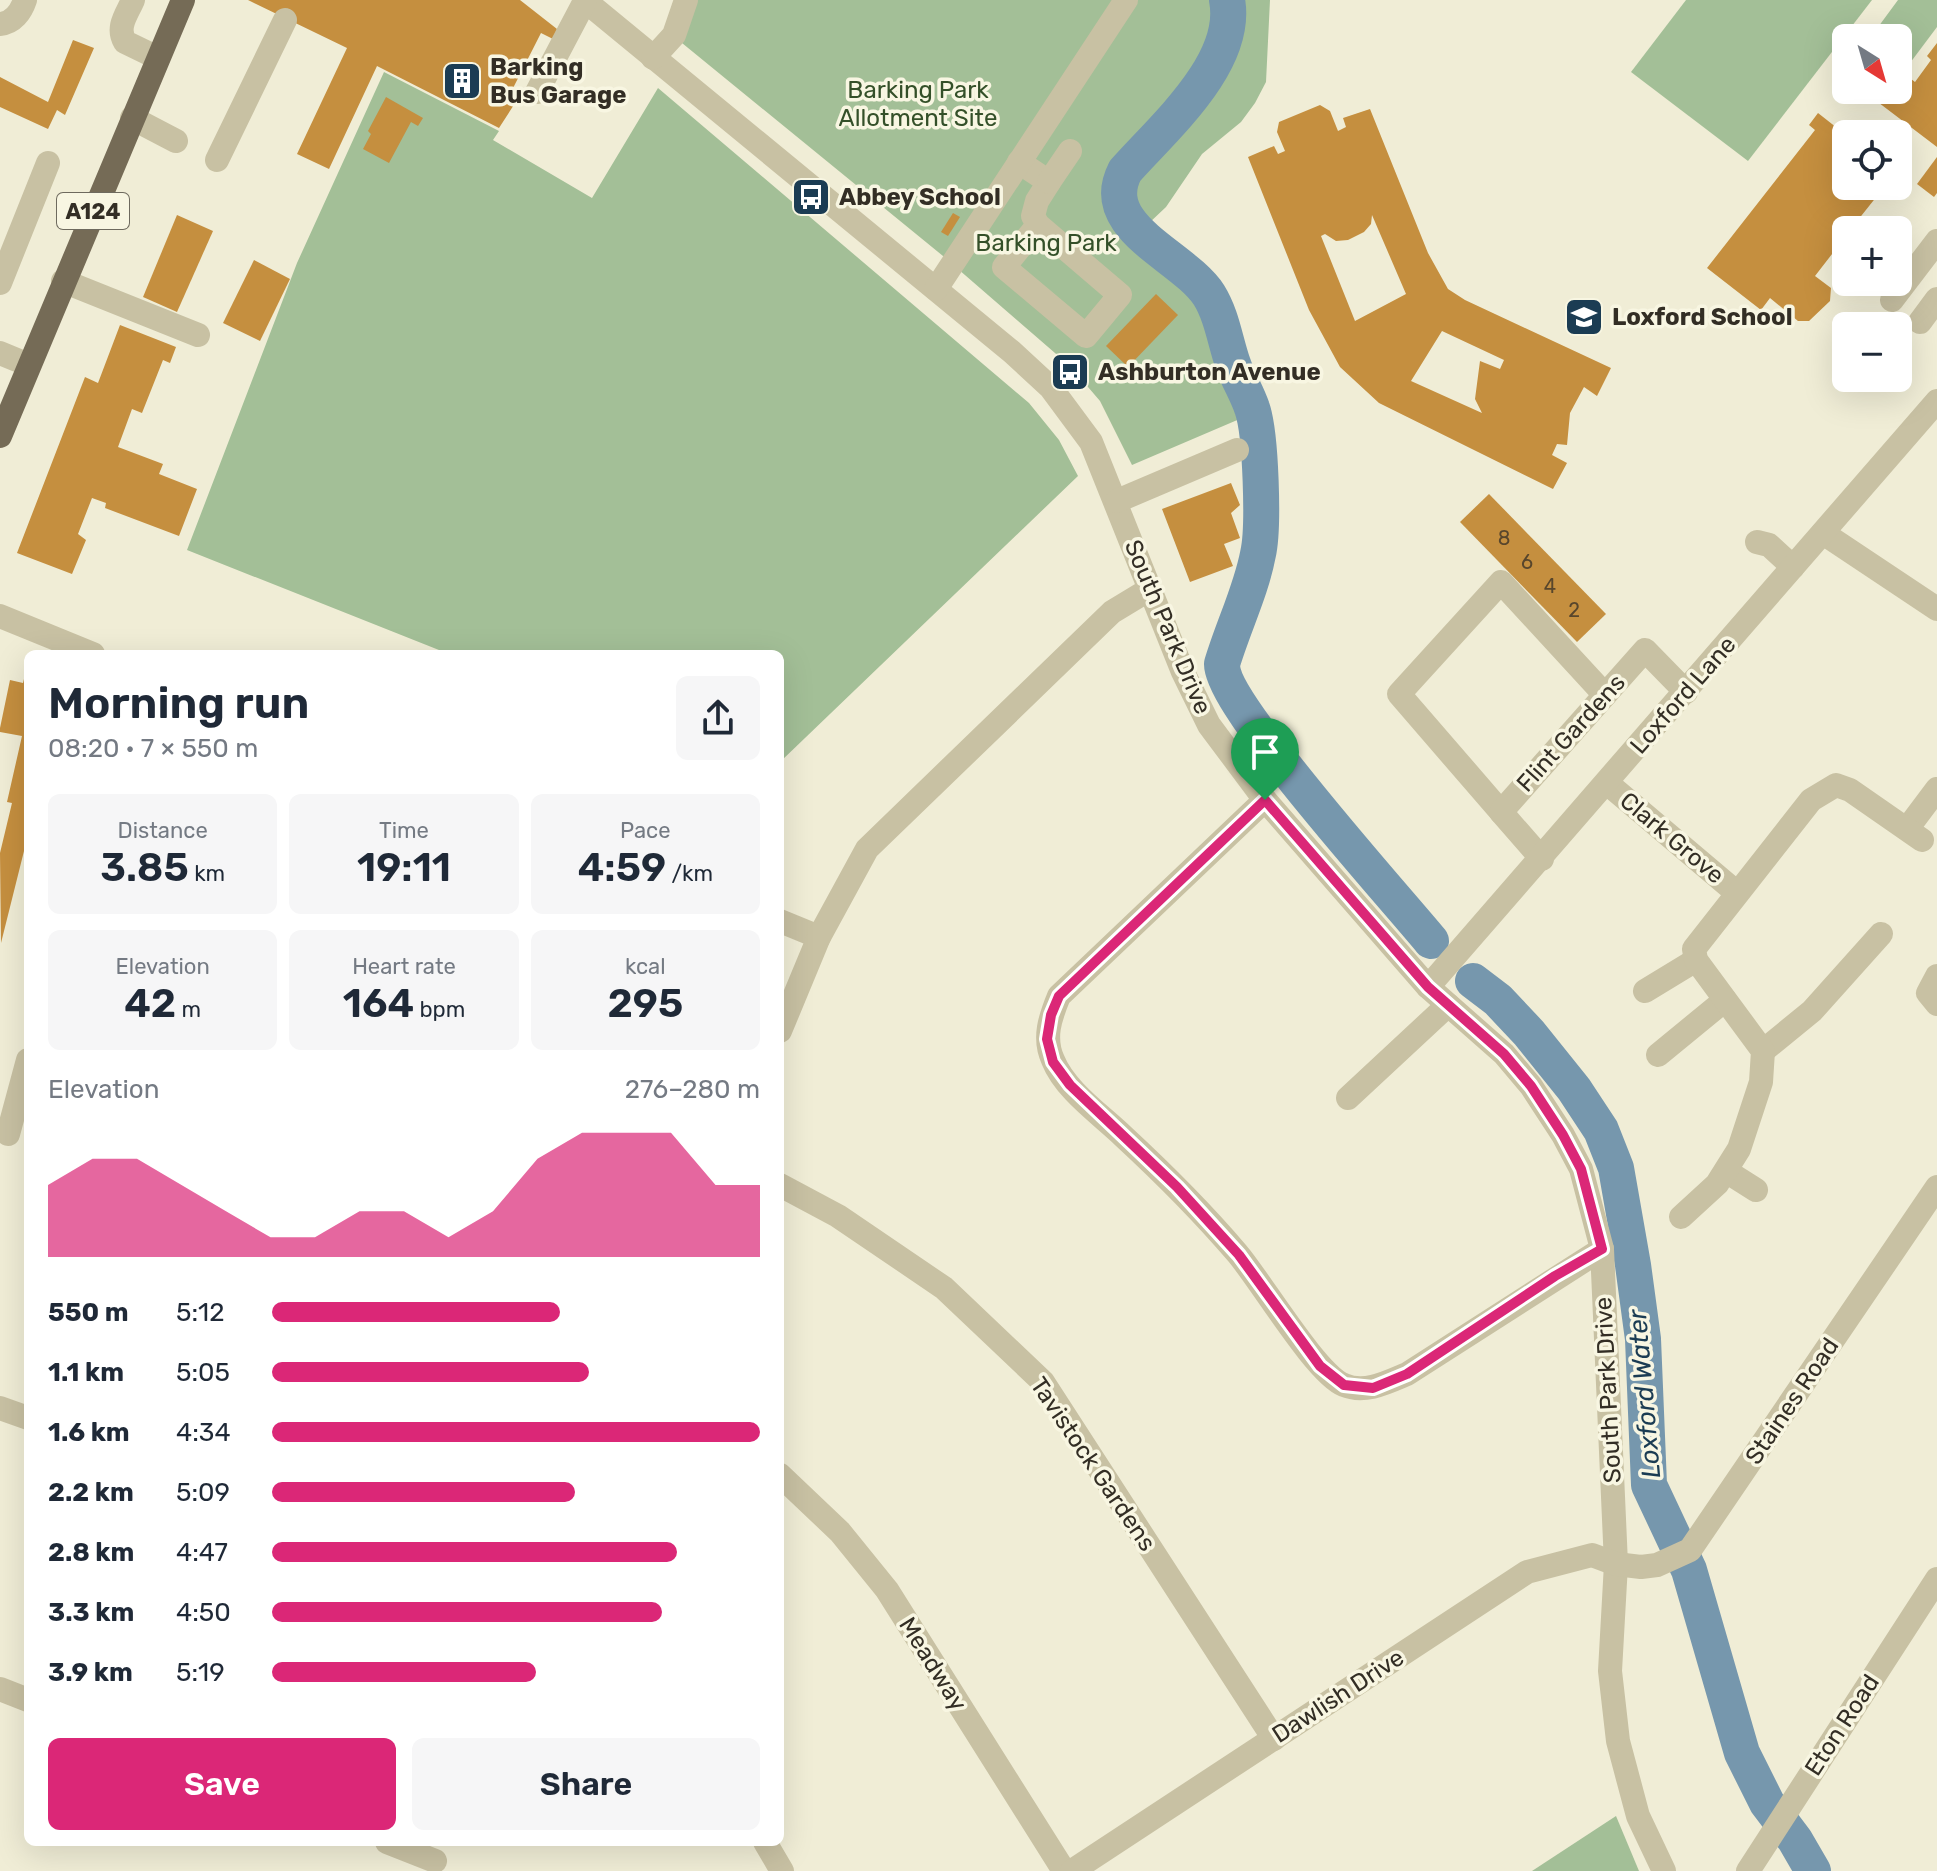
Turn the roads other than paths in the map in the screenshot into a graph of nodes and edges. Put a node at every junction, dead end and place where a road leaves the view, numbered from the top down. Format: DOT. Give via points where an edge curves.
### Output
graph roads {
  1 [pos="25,0"];
  2 [pos="133,0"];
  3 [pos="183,0"];
  4 [pos="585,0"];
  5 [pos="686,0"];
  6 [pos="1126,0"];
  7 [pos="285,20"];
  8 [pos="0,24"];
  9 [pos="158,58"];
  10 [pos="653,58"];
  11 [pos="537,92"];
  12 [pos="132,118"];
  13 [pos="176,141"];
  14 [pos="1070,151"];
  15 [pos="217,160"];
  16 [pos="1019,162"];
  17 [pos="48,163"];
  18 [pos="1049,182"];
  19 [pos="1038,225"];
  20 [pos="1937,241"];
  21 [pos="63,281"];
  22 [pos="0,283"];
  23 [pos="936,289"];
  24 [pos="1937,299"];
  25 [pos="1892,300"];
  26 [pos="1920,322"];
  27 [pos="198,335"];
  28 [pos="0,353"];
  29 [pos="29,365"];
  30 [pos="1937,401"];
  31 [pos="1928,431"];
  32 [pos="0,436"];
  33 [pos="1237,450"];
  34 [pos="1117,501"];
  35 [pos="1823,533"];
  36 [pos="1757,542"];
  37 [pos="1793,567"];
  38 [pos="1150,589"];
  39 [pos="1937,609"];
  40 [pos="0,616"];
  41 [pos="83,650"];
  42 [pos="1686,692"];
  43 [pos="1605,695"];
  44 [pos="1607,783"];
  45 [pos="1937,789"];
  46 [pos="1265,800"];
  47 [pos="1501,812"];
  48 [pos="1542,859"];
  49 [pos="1737,893"];
  50 [pos="784,923"];
  51 [pos="1881,934"];
  52 [pos="819,937"];
  53 [pos="1696,960"];
  54 [pos="1937,976"];
  55 [pos="1428,987"];
  56 [pos="1645,991"];
  57 [pos="1725,1000"];
  58 [pos="1937,1004"];
  59 [pos="1448,1005"];
  60 [pos="784,1021"];
  61 [pos="1763,1051"];
  62 [pos="1658,1055"];
  63 [pos="24,1079"];
  64 [pos="1348,1098"];
  65 [pos="12,1136"];
  66 [pos="1726,1171"];
  67 [pos="784,1187"];
  68 [pos="1937,1187"];
  69 [pos="1756,1190"];
  70 [pos="1681,1217"];
  71 [pos="1602,1249"];
  72 [pos="0,1408"];
  73 [pos="24,1417"];
  74 [pos="784,1479"];
  75 [pos="1616,1564"];
  76 [pos="1937,1579"];
  77 [pos="0,1689"];
  78 [pos="24,1698"];
  79 [pos="1274,1739"];
  80 [pos="399,1846"];
  81 [pos="767,1846"];
  82 [pos="436,1858"];
  83 [pos="782,1871"];
  84 [pos="1064,1871"];
  85 [pos="1072,1871"];
  86 [pos="1664,1871"];
  87 [pos="1748,1871"];
  1 -- 8 [label="street" via="12,20"];
  2 -- 9 [label="street" via="122,37"];
  3 -- 9 [label="main road, A124"];
  4 -- 10 [label="street, South Park Drive"];
  4 -- 11 [label="street"];
  5 -- 10 [label="street" via="674,35"];
  6 -- 16 [label="street"];
  7 -- 15 [label="street"];
  9 -- 12 [label="main road, A124"];
  10 -- 23 [label="street, South Park Drive"];
  12 -- 13 [label="street"];
  12 -- 21 [label="main road, A124"];
  14 -- 18 [label="street"];
  16 -- 18 [label="street"];
  16 -- 23 [label="street"];
  17 -- 22 [label="street"];
  18 -- 19 [label="street" via="1033,216"];
  19 -- 19 [label="street" via="1120,295 1086,336 1004,267"];
  20 -- 25 [label="street"];
  21 -- 27 [label="street"];
  21 -- 29 [label="main road, A124"];
  23 -- 34 [label="street, South Park Drive" via="1012,352 1072,413"];
  24 -- 26 [label="street"];
  28 -- 29 [label="street"];
  29 -- 32 [label="main road, A124"];
  30 -- 31 [label="street, Loxford Lane"];
  31 -- 35 [label="street, Loxford Lane"];
  33 -- 34 [label="street"];
  34 -- 38 [label="street, South Park Drive"];
  35 -- 37 [label="street, Loxford Lane"];
  35 -- 39 [label="street"];
  36 -- 37 [label="street" via="1769,545"];
  37 -- 42 [label="street, Loxford Lane"];
  38 -- 46 [label="street, South Park Drive" via="1209,725"];
  38 -- 52 [label="street" via="1112,612 867,849"];
  40 -- 41 [label="street"];
  42 -- 43 [label="street, Flint Gardens" via="1645,650"];
  42 -- 44 [label="street, Loxford Lane"];
  43 -- 47 [label="street, Flint Gardens"];
  43 -- 47 [label="street" via="1501,582 1399,694"];
  44 -- 48 [label="street, Loxford Lane"];
  44 -- 49 [label="street, Clark Grove"];
  45 -- 49 [label="street" via="1915,834 1836,785 1811,800"];
  46 -- 55 [label="street, South Park Drive"];
  46 -- 71 [label="street" via="1059,996 1047,1039 1053,1062 1070,1085 1229,1243 1320,1366 1344,1385 1373,1388 1407,1374"];
  47 -- 48 [label="street, Flint Gardens"];
  48 -- 55 [label="street, Loxford Lane"];
  49 -- 53 [label="street" via="1694,949"];
  50 -- 52 [label="street"];
  51 -- 61 [label="street" via="1812,1011"];
  52 -- 60 [label="street"];
  53 -- 56 [label="street"];
  53 -- 57 [label="street"];
  54 -- 58 [label="street" via="1928,993"];
  55 -- 59 [label="street, South Park Drive"];
  57 -- 61 [label="street"];
  57 -- 62 [label="street"];
  59 -- 64 [label="street"];
  59 -- 71 [label="street, South Park Drive" via="1504,1054 1563,1135 1581,1169"];
  61 -- 66 [label="street" via="1761,1082 1739,1149"];
  63 -- 65 [label="street"];
  66 -- 69 [label="street"];
  66 -- 70 [label="street"];
  67 -- 79 [label="street, Tavistock Gardens" via="838,1216 944,1288 1043,1382"];
  68 -- 75 [label="street, Staines Road" via="1682,1554 1641,1567"];
  71 -- 75 [label="street, South Park Drive"];
  72 -- 73 [label="street"];
  74 -- 84 [label="street, Meadway" via="840,1532 887,1590"];
  75 -- 79 [label="street, Dawlish Drive" via="1592,1555 1527,1572"];
  75 -- 86 [label="street, South Park Drive" via="1610,1671 1618,1741 1638,1816"];
  76 -- 87 [label="street, Eton Road"];
  77 -- 78 [label="street"];
  79 -- 85 [label="street, Dawlish Drive"];
  80 -- 82 [label="street"];
  81 -- 83 [label="street"];
}
